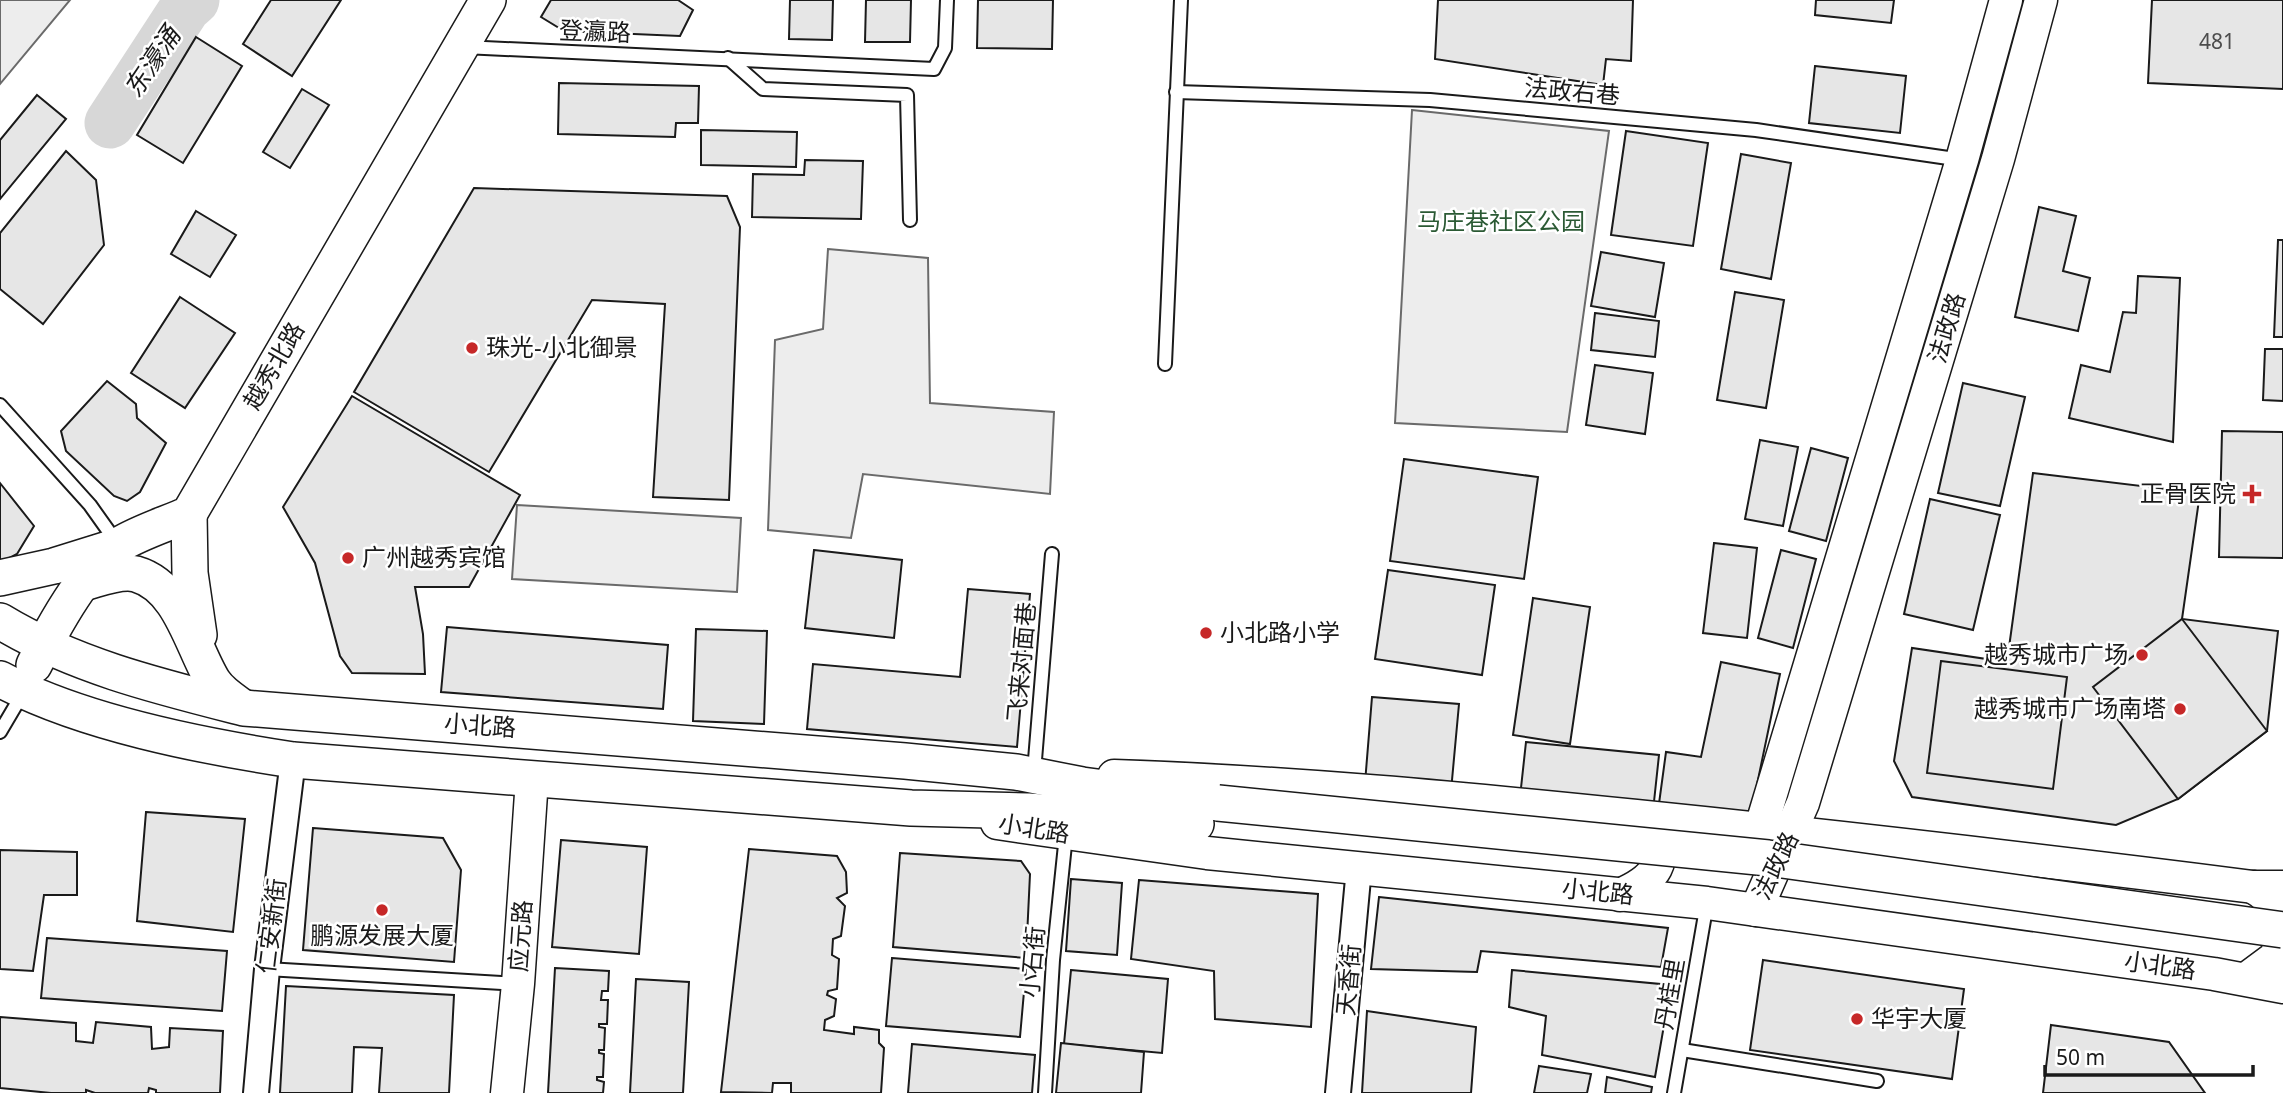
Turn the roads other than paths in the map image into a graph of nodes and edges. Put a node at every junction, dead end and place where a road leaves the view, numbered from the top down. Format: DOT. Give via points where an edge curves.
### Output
graph roads {
  1 [pos="488,0"];
  2 [pos="947,0"];
  3 [pos="1181,0"];
  4 [pos="2006,0"];
  5 [pos="2041,0"];
  6 [pos="461,47"];
  7 [pos="728,58"];
  8 [pos="1176,92"];
  9 [pos="1962,160"];
  10 [pos="910,220"];
  11 [pos="1165,364"];
  12 [pos="0,405"];
  13 [pos="189,514"];
  14 [pos="118,545"];
  15 [pos="1052,554"];
  16 [pos="0,578"];
  17 [pos="83,583"];
  18 [pos="0,621"];
  19 [pos="44,645"];
  20 [pos="206,666"];
  21 [pos="12,685"];
  22 [pos="244,708"];
  23 [pos="0,732"];
  24 [pos="293,760"];
  25 [pos="1025,772"];
  26 [pos="532,779"];
  27 [pos="911,808"];
  28 [pos="1221,815"];
  29 [pos="1636,816"];
  30 [pos="1761,827"];
  31 [pos="1794,831"];
  32 [pos="1066,834"];
  33 [pos="1359,867"];
  34 [pos="2268,887"];
  35 [pos="1620,895"];
  36 [pos="1707,903"];
  37 [pos="1756,910"];
  38 [pos="2283,930"];
  39 [pos="2283,952"];
  40 [pos="267,969"];
  41 [pos="2246,979"];
  42 [pos="518,984"];
  43 [pos="2283,987"];
  44 [pos="1682,1050"];
  45 [pos="1877,1081"];
  46 [pos="256,1093"];
  47 [pos="507,1093"];
  48 [pos="1045,1093"];
  49 [pos="1338,1093"];
  50 [pos="1674,1093"];
  1 -- 6 [label="main road, 越秀北路"];
  2 -- 7 [label="lane, 登瀛路" via="946,48 934,69"];
  3 -- 8 [label="lane"];
  4 -- 9 [label="street, 法政路"];
  5 -- 31 [label="street, 法政路" via="1994,172"];
  6 -- 7 [label="lane, 登瀛路"];
  6 -- 13 [label="main road, 越秀北路"];
  7 -- 10 [label="lane" via="763,89 907,95"];
  8 -- 9 [label="lane, 法政右巷" via="1430,100 1756,130"];
  8 -- 11 [label="lane"];
  9 -- 30 [label="street, 法政路"];
  12 -- 14 [label="lane" via="90,505"];
  13 -- 14 [label="main road"];
  13 -- 20 [label="main road" via="190,573"];
  14 -- 16 [label="main road"];
  14 -- 17 [label="main road"];
  15 -- 25 [label="lane, 飞来对面巷"];
  17 -- 19 [label="main road"];
  17 -- 20 [label="main road" via="119,574 147,579 177,609"];
  18 -- 19 [label="main road, 小北路"];
  19 -- 21 [label="main road"];
  19 -- 22 [label="main road, 小北路" via="140,681"];
  20 -- 22 [label="main road" via="214,683"];
  21 -- 23 [label="lane"];
  21 -- 24 [label="main road, 小北路" via="179,738"];
  22 -- 25 [label="main road, 小北路"];
  24 -- 26 [label="main road, 小北路"];
  24 -- 40 [label="street, 仁安新街"];
  25 -- 28 [label="main road, 小北路"];
  25 -- 29 [label="street, 小北路" via="1278,784"];
  26 -- 27 [label="main road, 小北路"];
  26 -- 42 [label="street, 应元路"];
  27 -- 28 [label="main road, 小北路"];
  27 -- 32 [label="street, 小北路"];
  28 -- 38 [label="main road, 小北路, bridge" via="1768,858"];
  28 -- 39 [label="main road, 小北路" via="1823,886"];
  29 -- 30 [label="street, 小北路"];
  29 -- 35 [label="street" via="1654,837 1658,865 1650,879"];
  30 -- 31 [label="street, 小北路"];
  30 -- 37 [label="street, 法政路"];
  31 -- 34 [label="street, 小北路"];
  31 -- 37 [label="street, 法政路"];
  32 -- 33 [label="street, 小北路"];
  32 -- 48 [label="lane, 小石街"];
  33 -- 35 [label="street, 小北路"];
  33 -- 49 [label="street, 天香街"];
  34 -- 41 [label="street" via="2280,913 2277,956"];
  35 -- 36 [label="street, 小北路"];
  36 -- 37 [label="street, 小北路"];
  36 -- 44 [label="lane, 丹桂里"];
  37 -- 41 [label="street, 小北路"];
  40 -- 42 [label="lane"];
  40 -- 46 [label="street, 仁安新街"];
  41 -- 43 [label="street, 小北路"];
  42 -- 47 [label="street, 应元路"];
  44 -- 45 [label="lane"];
  44 -- 50 [label="lane, 丹桂里"];
}
